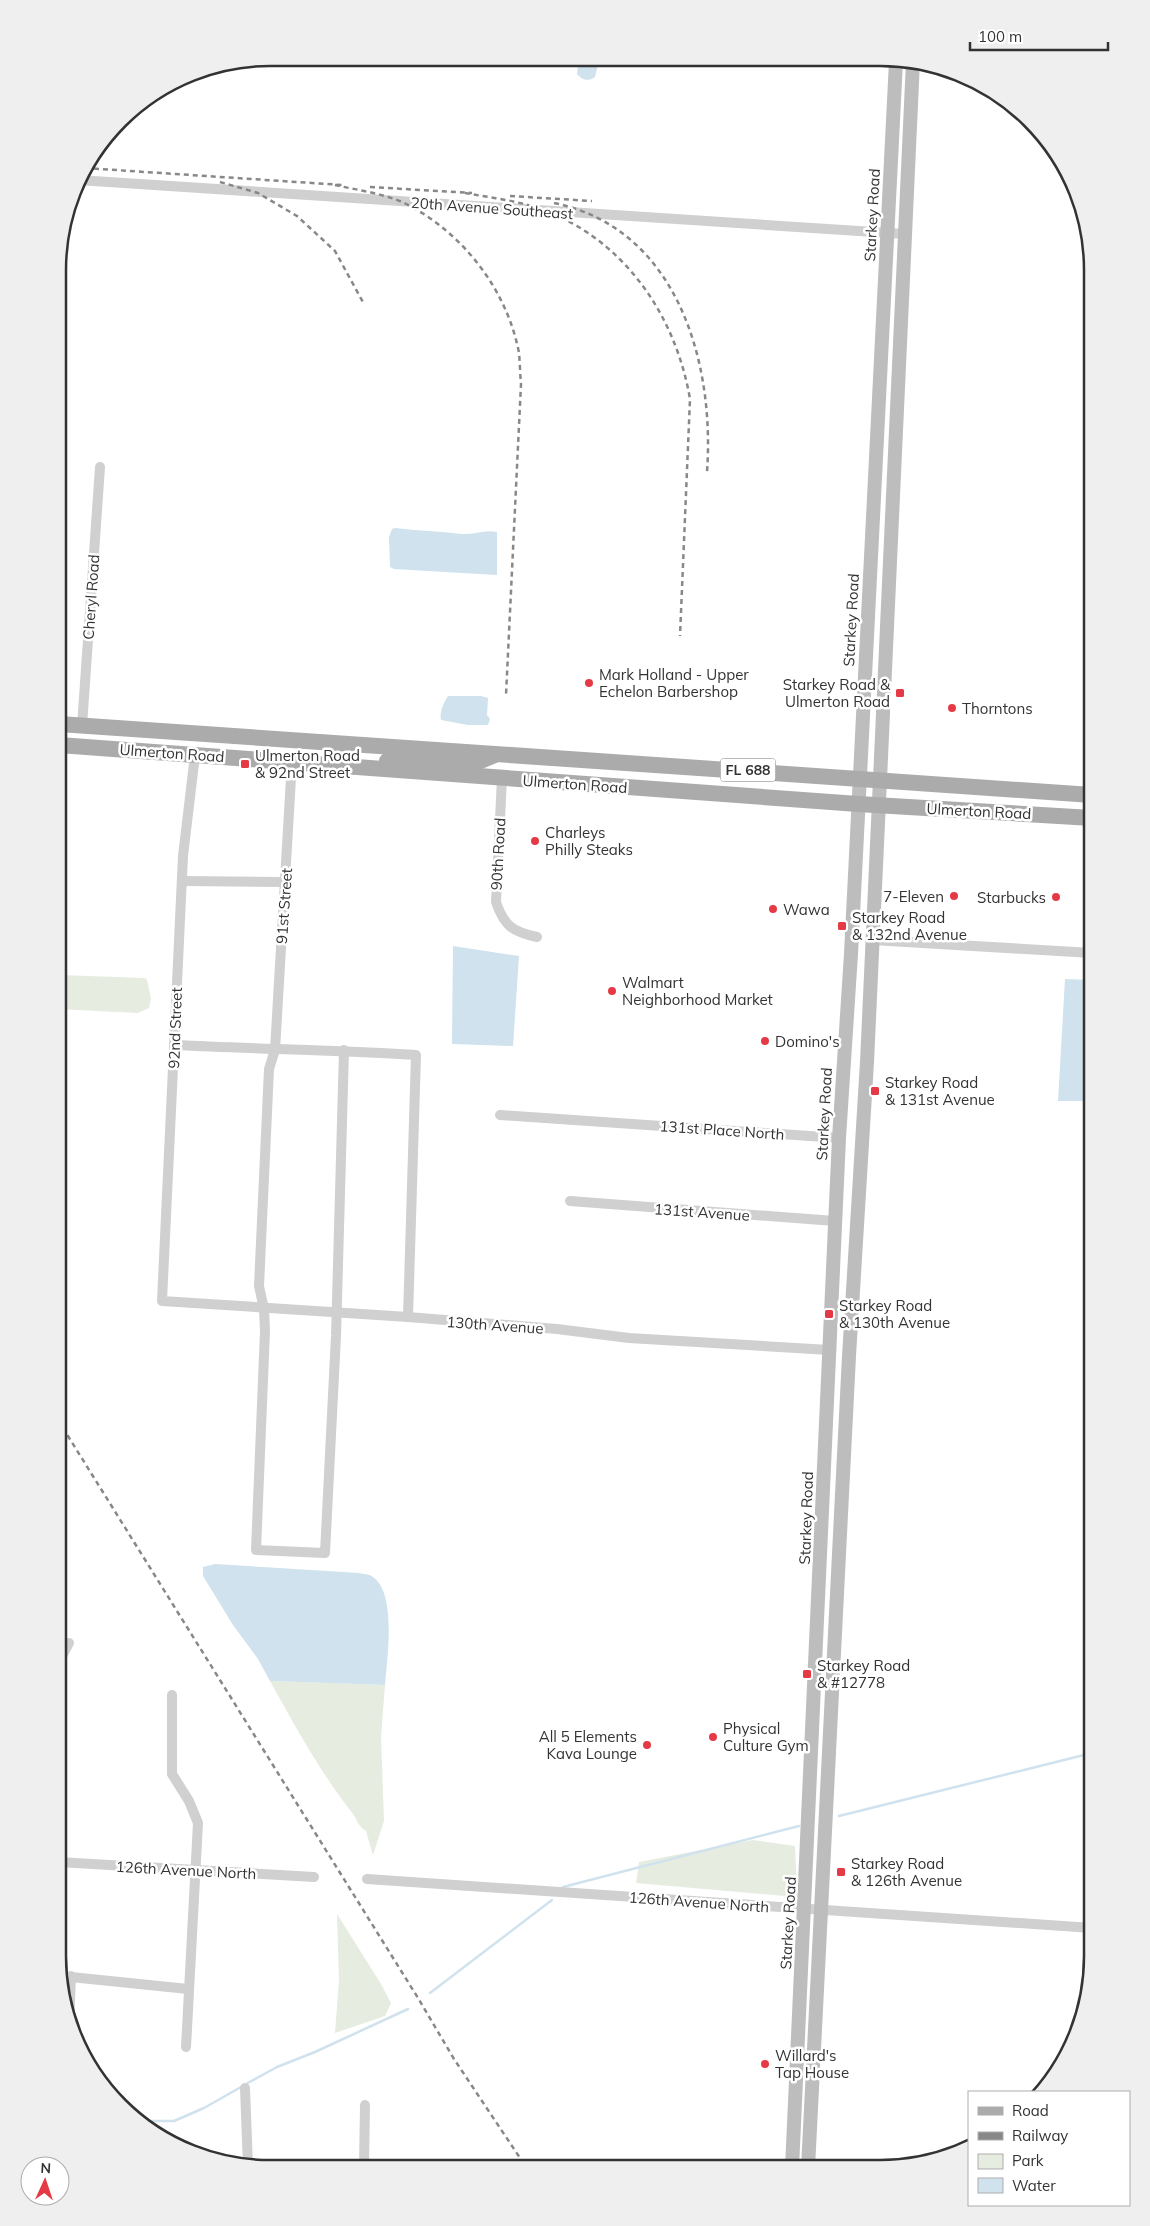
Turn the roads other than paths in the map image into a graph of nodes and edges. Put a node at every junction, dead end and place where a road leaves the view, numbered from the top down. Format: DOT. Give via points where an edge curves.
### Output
graph roads {
  1 [pos="896,67"];
  2 [pos="914,69"];
  3 [pos="87,181"];
  4 [pos="887,233"];
  5 [pos="905,234"];
  6 [pos="100,468"];
  7 [pos="66,725"];
  8 [pos="82,726"];
  9 [pos="66,734"];
  10 [pos="329,742"];
  11 [pos="66,746"];
  12 [pos="500,753"];
  13 [pos="195,755"];
  14 [pos="564,758"];
  15 [pos="292,761"];
  16 [pos="370,768"];
  17 [pos="502,778"];
  18 [pos="860,778"];
  19 [pos="880,779"];
  20 [pos="1084,794"];
  21 [pos="858,804"];
  22 [pos="879,805"];
  23 [pos="1084,818"];
  24 [pos="183,881"];
  25 [pos="285,882"];
  26 [pos="537,937"];
  27 [pos="872,940"];
  28 [pos="1084,953"];
  29 [pos="175,1045"];
  30 [pos="274,1050"];
  31 [pos="344,1050"];
  32 [pos="844,1056"];
  33 [pos="865,1087"];
  34 [pos="500,1115"];
  35 [pos="839,1138"];
  36 [pos="570,1201"];
  37 [pos="835,1221"];
  38 [pos="162,1301"];
  39 [pos="264,1309"];
  40 [pos="335,1314"];
  41 [pos="408,1317"];
  42 [pos="850,1331"];
  43 [pos="829,1350"];
  44 [pos="845,1430"];
  45 [pos="70,1643"];
  46 [pos="66,1650"];
  47 [pos="172,1695"];
  48 [pos="66,1863"];
  49 [pos="195,1871"];
  50 [pos="314,1877"];
  51 [pos="366,1879"];
  52 [pos="805,1909"];
  53 [pos="821,1910"];
  54 [pos="1084,1927"];
  55 [pos="67,1976"];
  56 [pos="188,1989"];
  57 [pos="186,2047"];
  58 [pos="244,2088"];
  59 [pos="365,2105"];
  60 [pos="248,2158"];
  61 [pos="364,2160"];
  62 [pos="792,2160"];
  63 [pos="808,2160"];
  1 -- 4 [label="main road, Starkey Road"];
  2 -- 5 [label="main road"];
  3 -- 4 [label="street, 20th Avenue Southeast"];
  4 -- 5 [label="street, 20th Avenue Southeast"];
  4 -- 18 [label="main road, Starkey Road"];
  5 -- 19 [label="main road"];
  6 -- 8 [label="street, Cheryl Road"];
  7 -- 8 [label="main road, Ulmerton Road / FL 688"];
  8 -- 9 [label="main road"];
  8 -- 10 [label="main road, Ulmerton Road / FL 688"];
  10 -- 12 [label="main road, Ulmerton Road / FL 688"];
  10 -- 13 [label="main road" via="309,753 219,747"];
  11 -- 13 [label="main road, Ulmerton Road / FL 688"];
  12 -- 14 [label="main road, Ulmerton Road / FL 688"];
  12 -- 16 [label="main road" via="476,763 392,759"];
  13 -- 15 [label="main road, Ulmerton Road / FL 688"];
  13 -- 24 [label="street, 92nd Street"];
  14 -- 17 [label="main road" via="554,766 527,767"];
  14 -- 18 [label="main road, Ulmerton Road / FL 688"];
  15 -- 16 [label="main road, Ulmerton Road / FL 688"];
  15 -- 25 [label="street, 91st Street"];
  16 -- 17 [label="main road, Ulmerton Road / FL 688"];
  17 -- 21 [label="main road, Ulmerton Road / FL 688"];
  17 -- 26 [label="street, 90th Road" via="496,902 504,920 512,928"];
  18 -- 19 [label="main road, Ulmerton Road / FL 688"];
  18 -- 21 [label="main road, Starkey Road"];
  19 -- 20 [label="main road, Ulmerton Road / FL 688"];
  19 -- 22 [label="main road"];
  21 -- 22 [label="main road, Ulmerton Road / FL 688"];
  21 -- 32 [label="main road, Starkey Road"];
  22 -- 23 [label="main road, Ulmerton Road / FL 688"];
  22 -- 27 [label="main road"];
  24 -- 25 [label="street"];
  24 -- 29 [label="street, 92nd Street"];
  25 -- 30 [label="street, 91st Street"];
  27 -- 28 [label="street"];
  27 -- 33 [label="main road"];
  29 -- 30 [label="street"];
  29 -- 38 [label="street, 92nd Street"];
  30 -- 31 [label="street"];
  30 -- 39 [label="street, 91st Street" via="269,1069 259,1286"];
  31 -- 40 [label="street"];
  31 -- 41 [label="street" via="416,1055"];
  32 -- 33 [label="main road"];
  32 -- 35 [label="main road, Starkey Road"];
  33 -- 42 [label="main road"];
  34 -- 35 [label="street, 131st Place North"];
  35 -- 37 [label="main road, Starkey Road"];
  36 -- 37 [label="street, 131st Avenue"];
  37 -- 43 [label="main road, Starkey Road"];
  38 -- 39 [label="street, 130th Avenue"];
  39 -- 40 [label="street, 130th Avenue"];
  39 -- 40 [label="street, 91st Street" via="256,1550 326,1552"];
  40 -- 41 [label="street, 130th Avenue"];
  41 -- 43 [label="street, 130th Avenue" via="629,1338"];
  42 -- 43 [label="main road"];
  42 -- 44 [label="main road"];
  43 -- 44 [label="main road" via="842,1372 840,1422"];
  43 -- 52 [label="main road, Starkey Road"];
  44 -- 53 [label="main road"];
  45 -- 46 [label="street"];
  47 -- 49 [label="street" via="172,1774 198,1823"];
  48 -- 49 [label="street, 126th Avenue North"];
  49 -- 50 [label="street, 126th Avenue North"];
  49 -- 56 [label="street"];
  51 -- 52 [label="street, 126th Avenue North"];
  52 -- 53 [label="street, 126th Avenue North"];
  52 -- 62 [label="main road, Starkey Road"];
  53 -- 54 [label="street, 126th Avenue North"];
  53 -- 63 [label="main road"];
  55 -- 56 [label="street"];
  56 -- 57 [label="street"];
  58 -- 60 [label="street"];
  59 -- 61 [label="street"];
}
